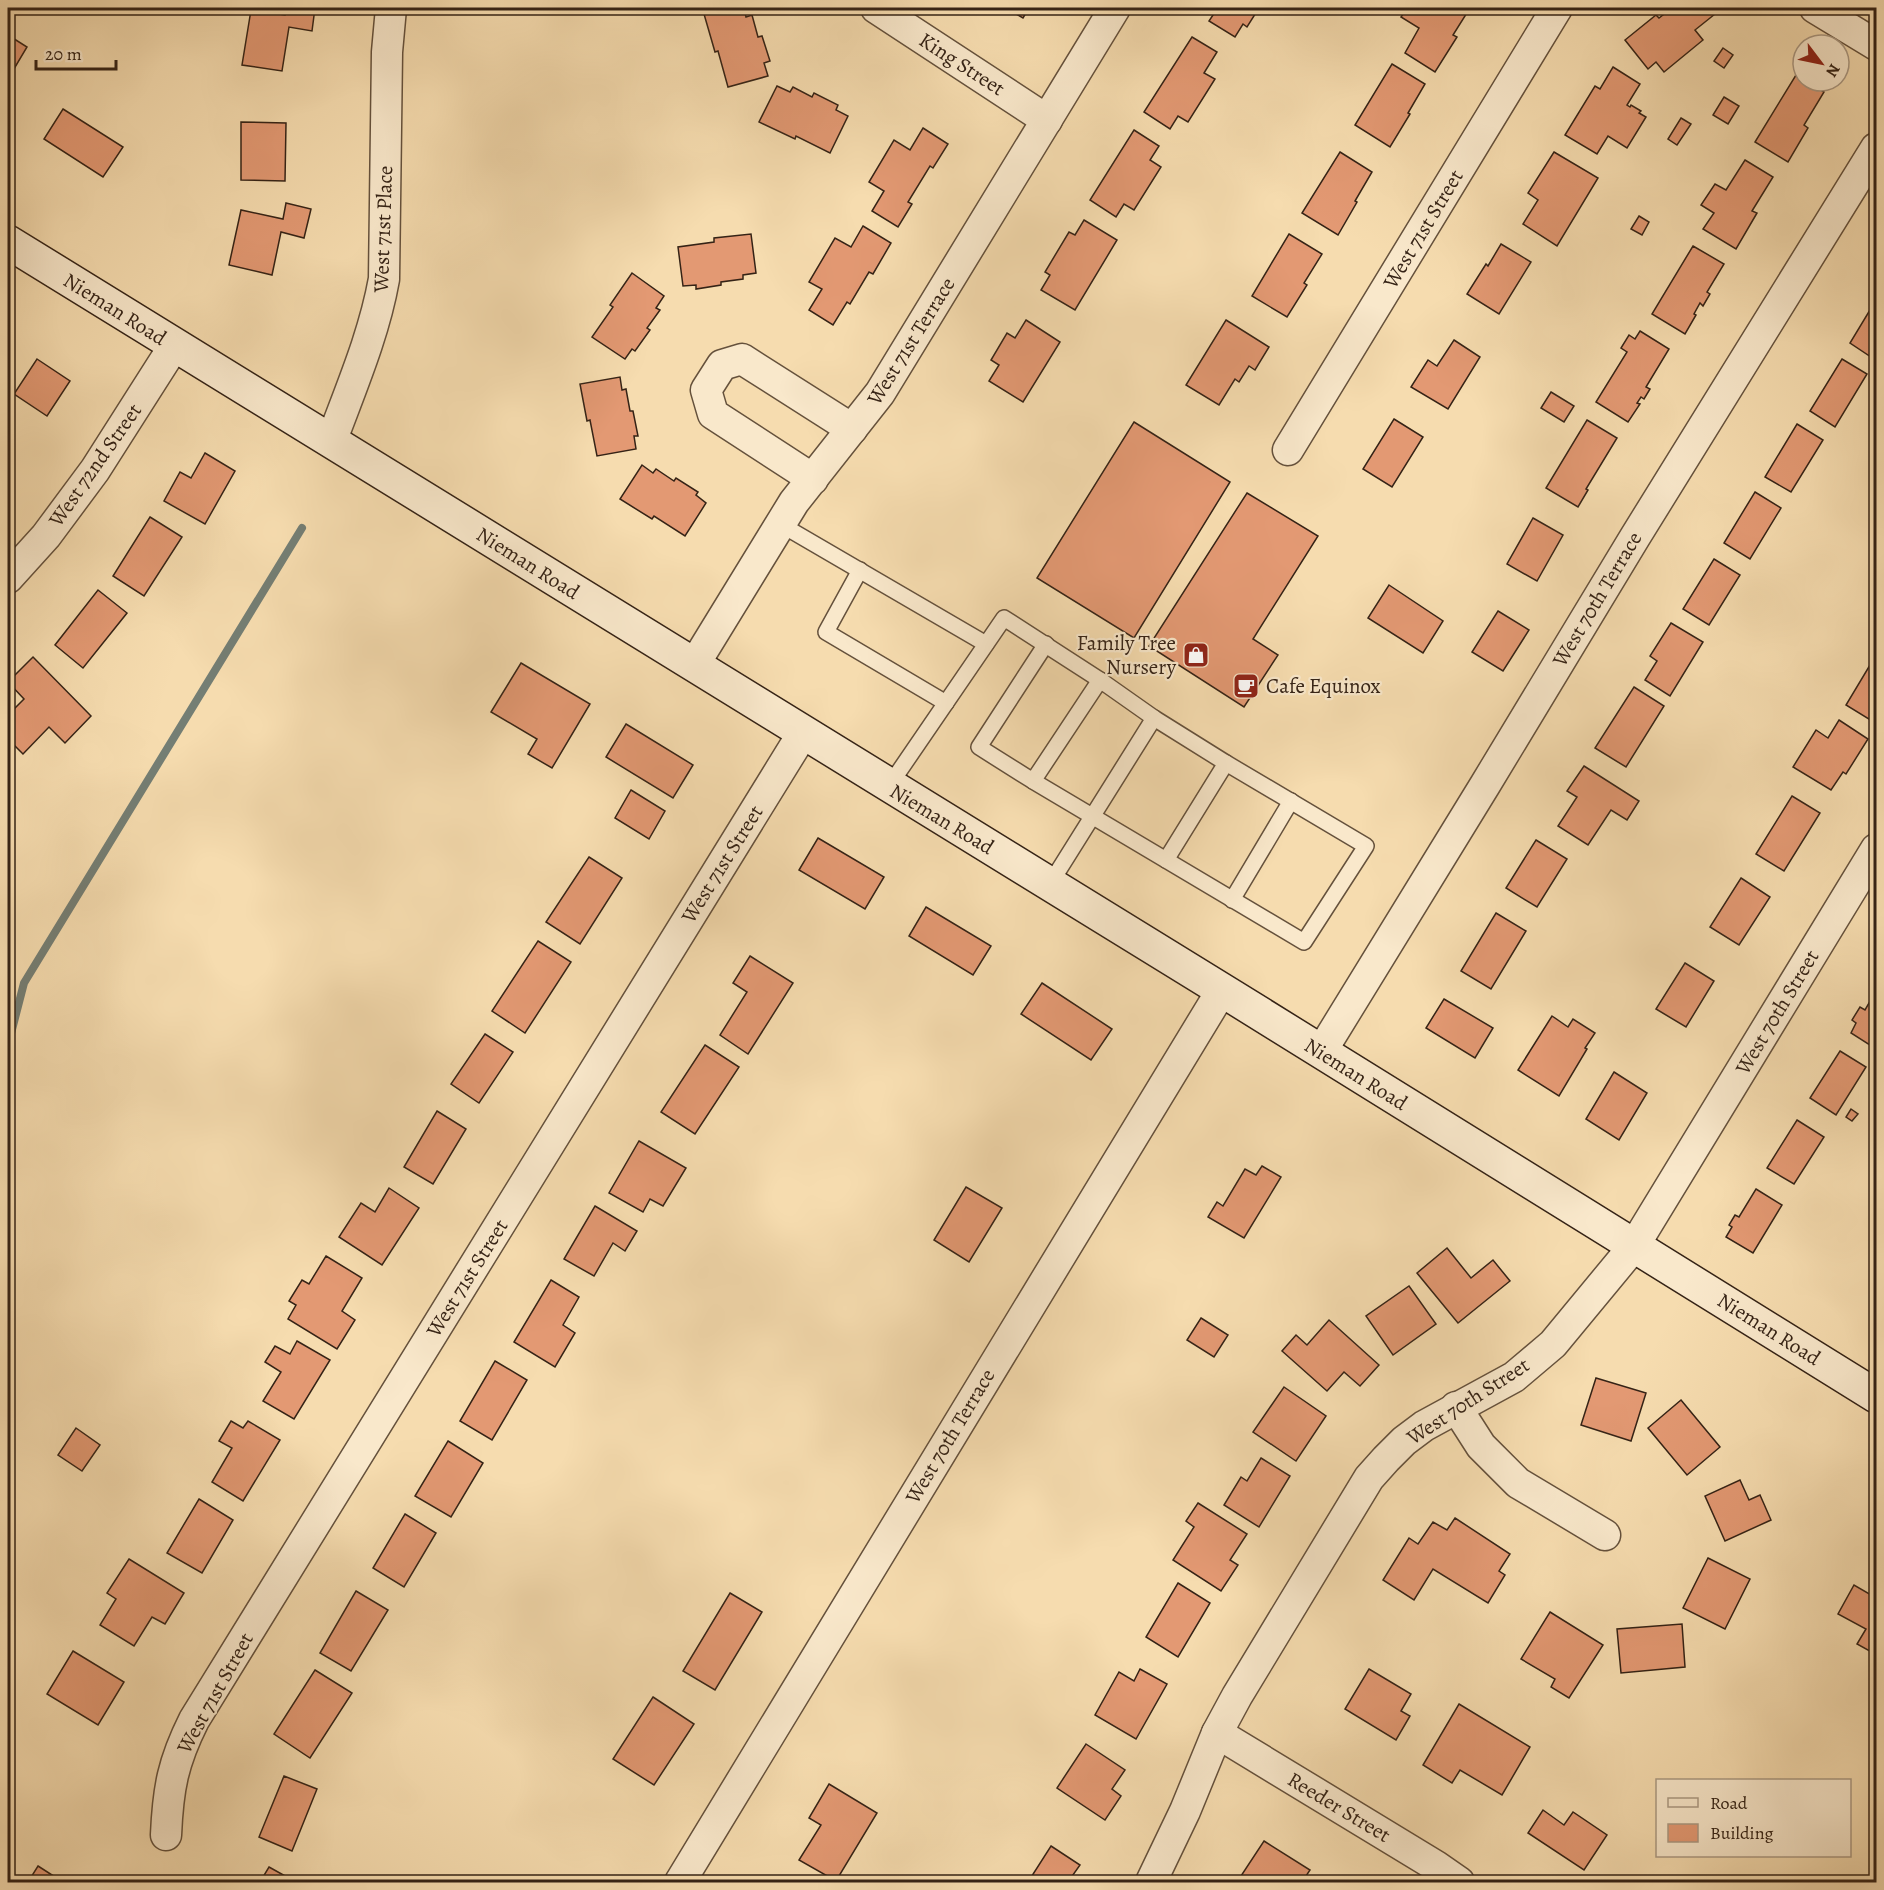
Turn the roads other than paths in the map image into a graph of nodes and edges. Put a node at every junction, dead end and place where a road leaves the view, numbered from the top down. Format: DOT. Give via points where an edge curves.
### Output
graph roads {
  1 [pos="391,8"];
  2 [pos="876,8"];
  3 [pos="1115,8"];
  4 [pos="1557,8"];
  5 [pos="1815,8"];
  6 [pos="1876,45"];
  7 [pos="1047,120"];
  8 [pos="1876,148"];
  9 [pos="8,242"];
  10 [pos="174,346"];
  11 [pos="852,429"];
  12 [pos="331,442"];
  13 [pos="1288,450"];
  14 [pos="813,479"];
  15 [pos="780,524"];
  16 [pos="860,570"];
  17 [pos="8,578"];
  18 [pos="986,644"];
  19 [pos="1046,644"];
  20 [pos="694,665"];
  21 [pos="1100,680"];
  22 [pos="946,703"];
  23 [pos="1154,718"];
  24 [pos="803,733"];
  25 [pos="1226,763"];
  26 [pos="1033,781"];
  27 [pos="890,786"];
  28 [pos="1291,801"];
  29 [pos="1092,816"];
  30 [pos="1876,849"];
  31 [pos="1167,860"];
  32 [pos="1050,885"];
  33 [pos="1232,900"];
  34 [pos="1222,990"];
  35 [pos="1321,1052"];
  36 [pos="1634,1246"];
  37 [pos="1876,1396"];
  38 [pos="1456,1407"];
  39 [pos="1605,1535"];
  40 [pos="1217,1733"];
  41 [pos="166,1835"];
  42 [pos="680,1882"];
  43 [pos="1151,1882"];
  44 [pos="1459,1882"];
  1 -- 12 [label="street, West 71st Place" via="384,279 378,311"];
  2 -- 7 [label="street, King Street"];
  3 -- 7 [label="street, West 71st Terrace"];
  4 -- 13 [label="street, West 71st Street"];
  5 -- 6 [label="street"];
  7 -- 11 [label="street, West 71st Terrace" via="880,393"];
  8 -- 35 [label="street, West 70th Terrace"];
  9 -- 10 [label="main road, Nieman Road"];
  10 -- 12 [label="main road, Nieman Road"];
  10 -- 17 [label="street, West 72nd Street" via="95,470 46,536"];
  11 -- 14 [label="street, West 71st Terrace"];
  11 -- 14 [label="street" via="742,359 722,365 706,390 713,414"];
  12 -- 20 [label="main road, Nieman Road"];
  14 -- 15 [label="street, West 71st Terrace"];
  15 -- 16 [label="lane"];
  15 -- 20 [label="street, West 71st Terrace"];
  16 -- 18 [label="lane"];
  16 -- 22 [label="lane" via="826,632"];
  18 -- 19 [label="lane" via="1004,618"];
  18 -- 22 [label="lane"];
  19 -- 21 [label="lane"];
  19 -- 26 [label="lane" via="980,747"];
  20 -- 24 [label="main road, Nieman Road"];
  21 -- 23 [label="lane"];
  21 -- 26 [label="lane"];
  22 -- 27 [label="lane"];
  23 -- 25 [label="lane"];
  23 -- 29 [label="lane"];
  24 -- 27 [label="main road, Nieman Road"];
  24 -- 41 [label="street, West 71st Street" via="194,1720 172,1775"];
  25 -- 28 [label="lane"];
  25 -- 31 [label="lane"];
  26 -- 29 [label="lane"];
  27 -- 32 [label="main road, Nieman Road"];
  28 -- 33 [label="lane"];
  28 -- 33 [label="lane" via="1366,846 1304,942"];
  29 -- 31 [label="lane"];
  29 -- 32 [label="lane"];
  30 -- 36 [label="street, West 70th Street"];
  31 -- 33 [label="lane"];
  32 -- 34 [label="main road, Nieman Road"];
  34 -- 35 [label="main road, Nieman Road"];
  34 -- 42 [label="street, West 70th Terrace"];
  35 -- 36 [label="main road, Nieman Road"];
  36 -- 37 [label="main road, Nieman Road"];
  36 -- 38 [label="street, West 70th Street" via="1553,1344 1514,1377"];
  38 -- 39 [label="street" via="1481,1446 1518,1483"];
  38 -- 40 [label="street, West 70th Street" via="1404,1441 1370,1479"];
  40 -- 43 [label="street, West 70th Street"];
  40 -- 44 [label="street, Reeder Street"];
}
